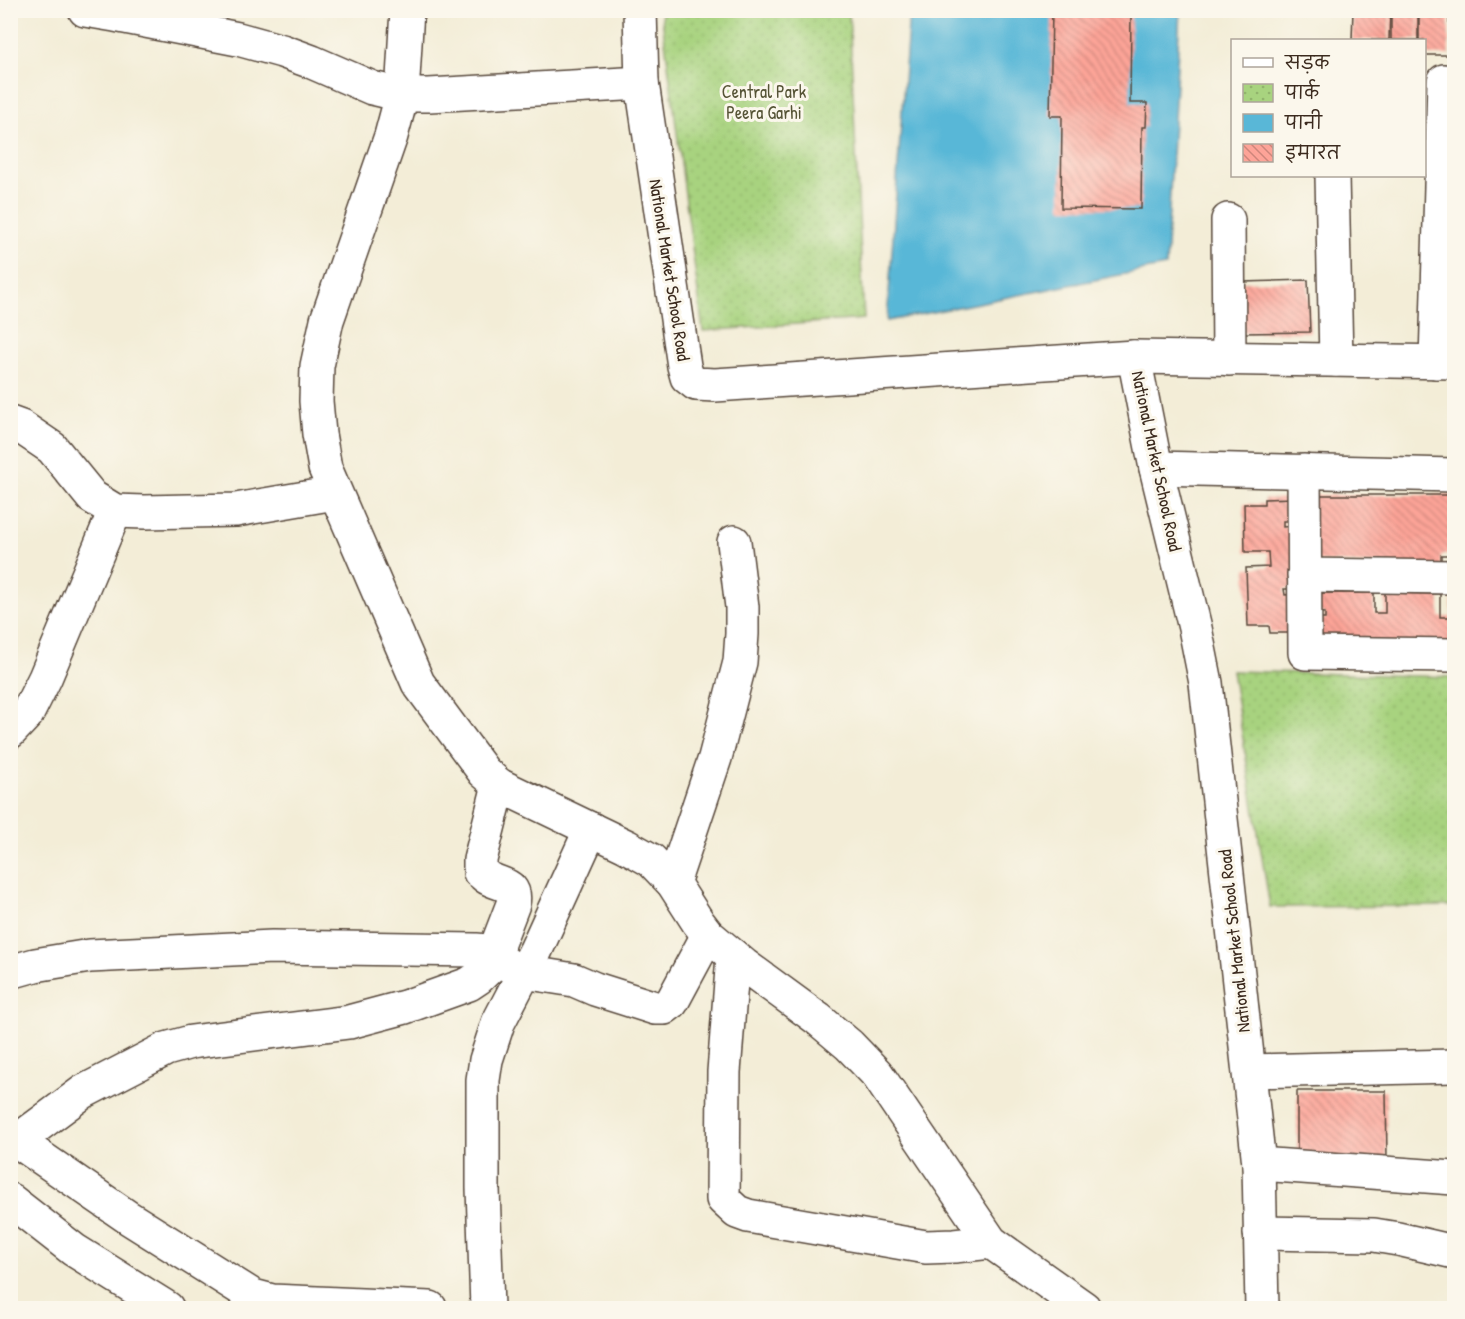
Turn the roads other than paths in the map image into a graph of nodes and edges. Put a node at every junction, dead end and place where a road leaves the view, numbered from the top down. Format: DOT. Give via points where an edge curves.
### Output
graph roads {
  1 [pos="85,10"];
  2 [pos="407,10"];
  3 [pos="640,10"];
  4 [pos="224,23"];
  5 [pos="1441,80"];
  6 [pos="642,83"];
  7 [pos="402,95"];
  8 [pos="1332,177"];
  9 [pos="1228,220"];
  10 [pos="1134,357"];
  11 [pos="1229,358"];
  12 [pos="1336,360"];
  13 [pos="1445,362"];
  14 [pos="10,423"];
  15 [pos="1156,468"];
  16 [pos="1304,471"];
  17 [pos="1455,475"];
  18 [pos="335,493"];
  19 [pos="115,511"];
  20 [pos="734,542"];
  21 [pos="1304,575"];
  22 [pos="1455,578"];
  23 [pos="1455,655"];
  24 [pos="10,732"];
  25 [pos="499,785"];
  26 [pos="591,829"];
  27 [pos="673,883"];
  28 [pos="708,935"];
  29 [pos="733,956"];
  30 [pos="507,960"];
  31 [pos="10,972"];
  32 [pos="1455,1066"];
  33 [pos="1249,1071"];
  34 [pos="14,1138"];
  35 [pos="1259,1164"];
  36 [pos="1455,1178"];
  37 [pos="10,1200"];
  38 [pos="1260,1233"];
  39 [pos="991,1242"];
  40 [pos="1455,1252"];
  41 [pos="167,1308"];
  42 [pos="430,1308"];
  43 [pos="487,1308"];
  44 [pos="1084,1308"];
  45 [pos="1262,1308"];
  1 -- 4 [label="street"];
  2 -- 7 [label="street"];
  3 -- 6 [label="street, National Market School Road"];
  4 -- 7 [label="street" via="372,88"];
  5 -- 13 [label="street"];
  6 -- 7 [label="street"];
  6 -- 10 [label="street, National Market School Road" via="684,366 687,377 696,384"];
  7 -- 18 [label="street" via="327,320 317,366 319,434 325,468"];
  8 -- 12 [label="street"];
  9 -- 11 [label="street"];
  10 -- 11 [label="street"];
  10 -- 15 [label="street, National Market School Road"];
  11 -- 12 [label="street"];
  12 -- 13 [label="street"];
  14 -- 19 [label="street" via="52,448 92,497"];
  15 -- 16 [label="street"];
  15 -- 33 [label="street, National Market School Road" via="1206,683"];
  16 -- 17 [label="street"];
  16 -- 21 [label="street"];
  18 -- 19 [label="street" via="236,510"];
  18 -- 25 [label="street" via="418,683 484,772"];
  19 -- 24 [label="street" via="45,678 27,714"];
  20 -- 27 [label="street" via="742,607 740,662 715,758"];
  21 -- 22 [label="street"];
  21 -- 23 [label="street" via="1305,653"];
  25 -- 26 [label="street"];
  25 -- 30 [label="street" via="480,872 512,889 513,904 498,943"];
  26 -- 27 [label="street" via="651,860"];
  26 -- 30 [label="street" via="540,942"];
  27 -- 28 [label="street"];
  28 -- 29 [label="street"];
  28 -- 30 [label="street" via="672,1002 664,1008"];
  29 -- 39 [label="street" via="819,1019 877,1074"];
  29 -- 39 [label="street" via="724,1072 723,1199 748,1216 926,1247"];
  30 -- 31 [label="street" via="476,950 272,947 90,956"];
  30 -- 34 [label="street" via="469,984 379,1015 166,1049 83,1092"];
  30 -- 43 [label="street" via="498,1023 483,1080"];
  32 -- 33 [label="street"];
  33 -- 35 [label="street, National Market School Road"];
  34 -- 42 [label="street" via="129,1218 253,1296 272,1301"];
  35 -- 36 [label="street"];
  35 -- 38 [label="street, National Market School Road"];
  37 -- 41 [label="street" via="74,1250"];
  38 -- 40 [label="street" via="1374,1235"];
  38 -- 45 [label="street, National Market School Road"];
  39 -- 44 [label="street"];
}
